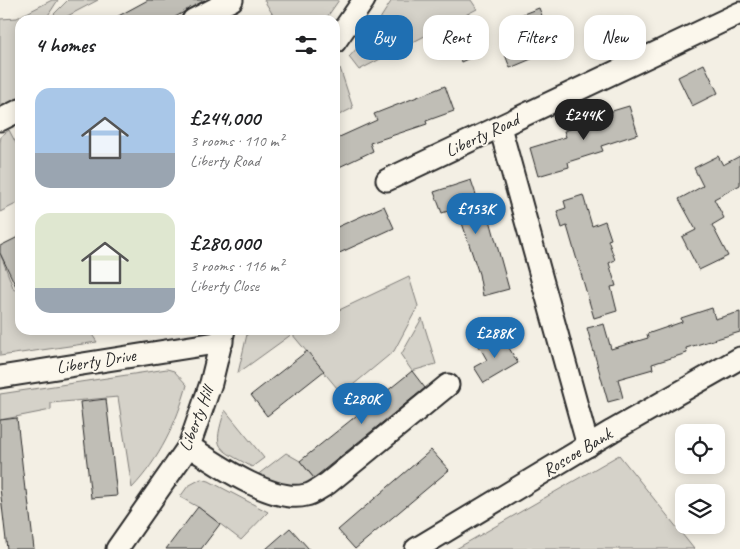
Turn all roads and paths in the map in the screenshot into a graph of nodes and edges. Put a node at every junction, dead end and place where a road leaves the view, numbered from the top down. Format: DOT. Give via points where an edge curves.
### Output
graph roads {
  1 [pos="232,0"];
  2 [pos="364,0"];
  3 [pos="740,13"];
  4 [pos="203,15"];
  5 [pos="340,35"];
  6 [pos="15,112"];
  7 [pos="0,120"];
  8 [pos="500,127"];
  9 [pos="387,180"];
  10 [pos="223,336"];
  11 [pos="740,358"];
  12 [pos="0,376"];
  13 [pos="448,386"];
  14 [pos="189,446"];
  15 [pos="588,446"];
  16 [pos="117,549"];
  17 [pos="416,549"];
  1 -- 4 [label="street"];
  2 -- 5 [label="street"];
  3 -- 8 [label="street, Liberty Road"];
  6 -- 7 [label="street"];
  8 -- 9 [label="street, Liberty Road"];
  8 -- 15 [label="street"];
  10 -- 12 [label="street, Liberty Drive"];
  10 -- 14 [label="street, Liberty Hill"];
  11 -- 15 [label="street, Roscoe Bank"];
  13 -- 14 [label="street" via="327,484 306,496 282,494 243,482"];
  14 -- 16 [label="street, Liberty Hill"];
  15 -- 17 [label="street, Roscoe Bank"];
}
